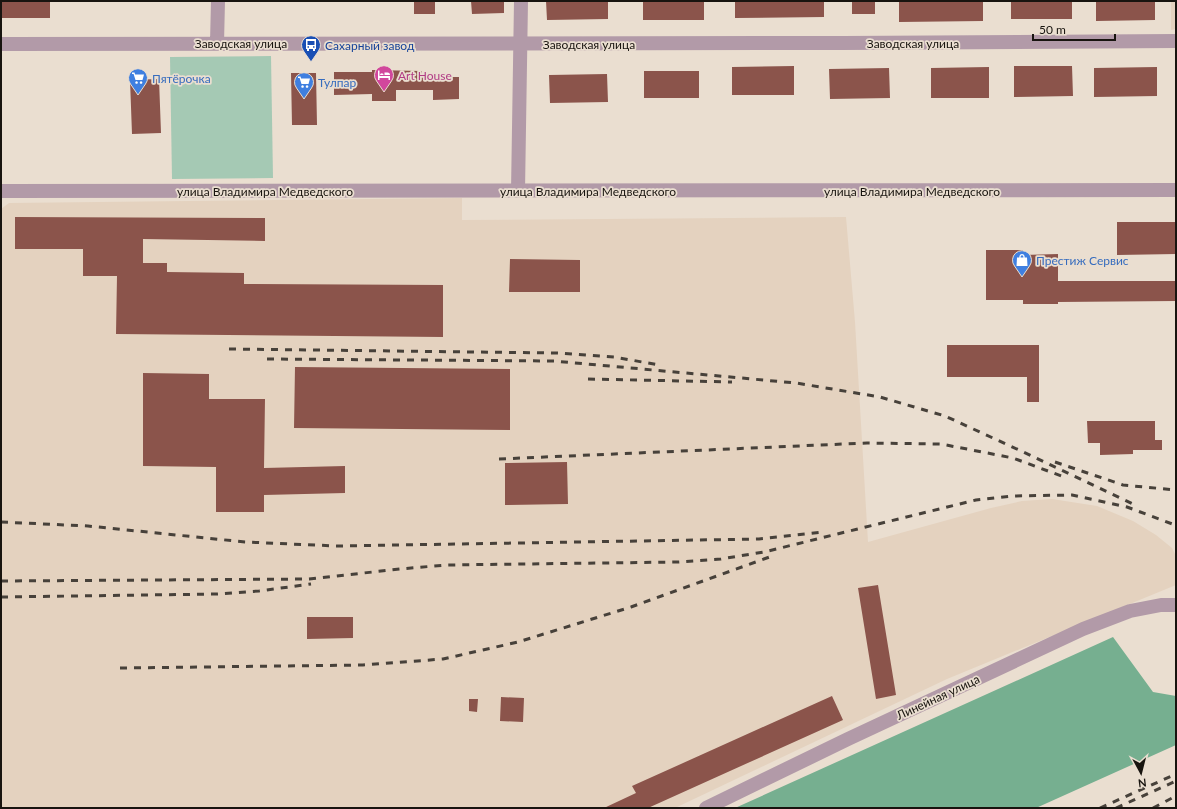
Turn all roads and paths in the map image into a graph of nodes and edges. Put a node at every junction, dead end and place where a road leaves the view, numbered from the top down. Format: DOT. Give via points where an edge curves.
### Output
graph roads {
  1 [pos="218,1"];
  2 [pos="521,1"];
  3 [pos="1176,41"];
  4 [pos="217,43"];
  5 [pos="1,44"];
  6 [pos="520,44"];
  7 [pos="1176,190"];
  8 [pos="1,191"];
  9 [pos="518,191"];
  10 [pos="1176,605"];
  11 [pos="706,808"];
  1 -- 4 [label="street"];
  2 -- 6 [label="street"];
  3 -- 6 [label="street, Заводская улица"];
  4 -- 5 [label="street, Заводская улица"];
  4 -- 6 [label="street, Заводская улица"];
  6 -- 9 [label="street"];
  7 -- 9 [label="street, улица Владимира Медведского"];
  8 -- 9 [label="street, улица Владимира Медведского"];
  10 -- 11 [label="street, Линейная улица" via="1130,611 1083,629 855,735"];
}
